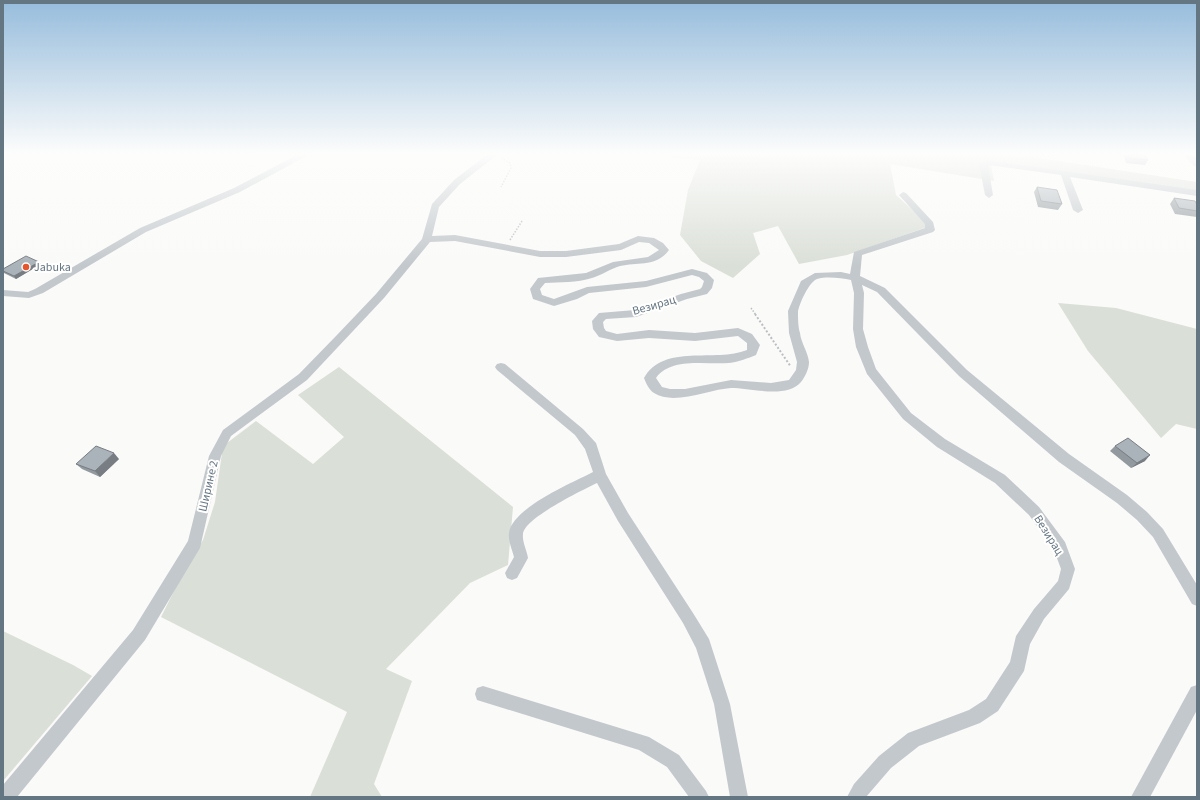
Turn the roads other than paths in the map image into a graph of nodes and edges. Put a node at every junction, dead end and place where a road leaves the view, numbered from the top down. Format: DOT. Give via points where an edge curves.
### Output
graph roads {
  1 [pos="234,191"];
  2 [pos="448,191"];
  3 [pos="988,191"];
  4 [pos="1071,191"];
  5 [pos="1185,191"];
  6 [pos="1197,193"];
  7 [pos="902,195"];
  8 [pos="989,195"];
  9 [pos="1078,210"];
  10 [pos="427,239"];
  11 [pos="854,278"];
  12 [pos="3,293"];
  13 [pos="500,366"];
  14 [pos="600,475"];
  15 [pos="512,573"];
  16 [pos="1197,599"];
  17 [pos="1197,693"];
  18 [pos="482,694"];
  19 [pos="5,797"];
  20 [pos="700,797"];
  21 [pos="739,797"];
  22 [pos="856,797"];
  23 [pos="1140,797"];
  1 -- 12 [label="street" via="143,230 39,291 29,295"];
  2 -- 10 [label="street, Ширине 2" via="435,206"];
  3 -- 8 [label="street"];
  4 -- 9 [label="street"];
  5 -- 6 [label="street"];
  7 -- 11 [label="street" via="930,224 930,230 863,250 857,254"];
  10 -- 11 [label="street, Везирац" via="455,238 540,254 566,254 621,247 638,239 651,240 664,250 646,261 619,263 589,276 542,280 534,289 537,298 554,303 586,290 646,284 692,272 703,274 709,280 703,292 636,313 603,316 597,321 597,327 601,332 617,338 649,334 694,337 738,332 746,334 751,340 754,345 752,352 732,359 670,362 653,371 650,378 652,383 658,390 670,393 685,393 731,384 771,387 792,384 798,378 803,362 794,333 793,311 805,283 815,276 828,274"];
  10 -- 19 [label="street, Ширине 2" via="380,296 303,377 227,433 215,456 195,543 139,634"];
  11 -- 16 [label="street" via="881,290 963,373 1064,458 1142,516 1158,533"];
  11 -- 22 [label="street, Везирац" via="859,293 858,329 871,371 907,416 941,443 1000,479 1034,511 1060,547 1068,569 1064,584 1039,614 1022,642 1018,665 992,704 974,717 914,739 885,762"];
  13 -- 14 [label="street" via="579,432 591,447"];
  14 -- 15 [label="street" via="537,509 525,519 516,530 520,558"];
  14 -- 21 [label="street" via="623,517 703,645 722,704"];
  17 -- 23 [label="street"];
  18 -- 20 [label="street" via="643,743 673,761"];
}
